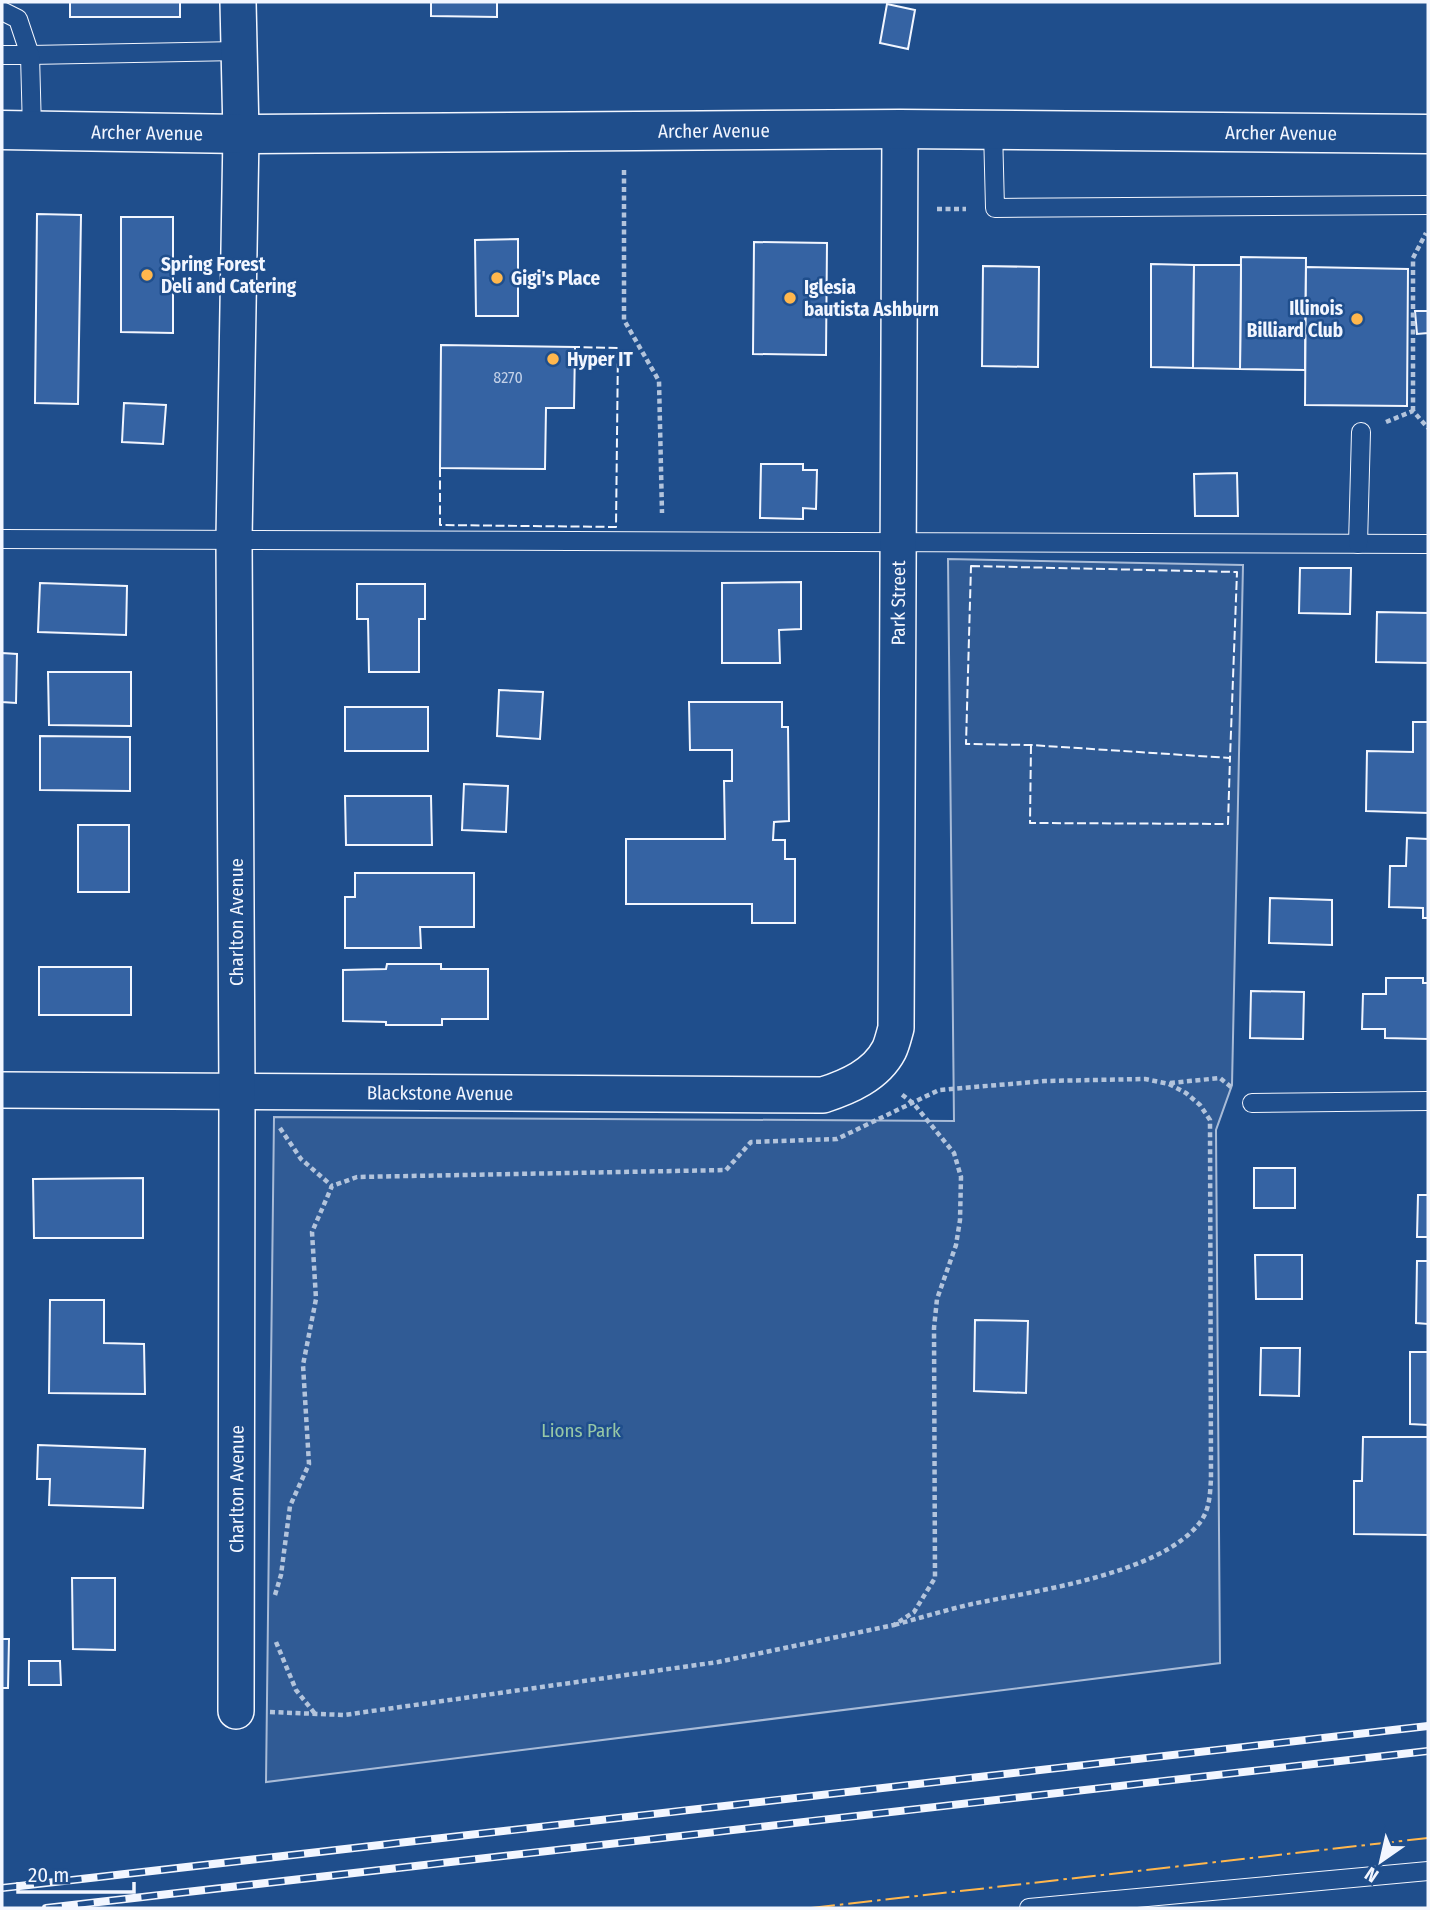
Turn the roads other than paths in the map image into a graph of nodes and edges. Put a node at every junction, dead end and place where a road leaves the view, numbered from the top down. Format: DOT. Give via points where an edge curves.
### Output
graph roads {
  1 [pos="238,2"];
  2 [pos="2,11"];
  3 [pos="238,51"];
  4 [pos="2,55"];
  5 [pos="30,55"];
  6 [pos="900,129"];
  7 [pos="17,130"];
  8 [pos="993,130"];
  9 [pos="241,134"];
  10 [pos="1428,134"];
  11 [pos="1428,205"];
  12 [pos="1361,432"];
  13 [pos="2,538"];
  14 [pos="234,540"];
  15 [pos="898,542"];
  16 [pos="1358,544"];
  17 [pos="1428,544"];
  18 [pos="872,1070"];
  19 [pos="2,1090"];
  20 [pos="251,1091"];
  21 [pos="1428,1101"];
  22 [pos="1252,1103"];
  23 [pos="236,1711"];
  24 [pos="1428,1871"];
  25 [pos="1029,1908"];
  1 -- 3 [label="street, Charlton Avenue"];
  2 -- 5 [label="lane" via="18,19"];
  3 -- 5 [label="lane"];
  3 -- 9 [label="street, Charlton Avenue"];
  4 -- 5 [label="lane"];
  5 -- 7 [label="lane"];
  6 -- 8 [label="main road, Archer Avenue"];
  6 -- 9 [label="main road, Archer Avenue"];
  6 -- 15 [label="street, Park Street"];
  7 -- 9 [label="main road, Archer Avenue"];
  8 -- 10 [label="main road, Archer Avenue"];
  8 -- 11 [label="lane" via="995,208"];
  9 -- 14 [label="street, Charlton Avenue"];
  12 -- 16 [label="lane"];
  13 -- 14 [label="lane"];
  14 -- 15 [label="lane"];
  14 -- 20 [label="street, Charlton Avenue"];
  15 -- 16 [label="lane"];
  15 -- 18 [label="street, Park Street" via="896,1028 889,1051"];
  16 -- 17 [label="lane"];
  18 -- 20 [label="street, Blackstone Avenue" via="850,1086 824,1095"];
  19 -- 20 [label="street, Blackstone Avenue"];
  20 -- 23 [label="street, Charlton Avenue"];
  21 -- 22 [label="lane"];
  24 -- 25 [label="lane"];
}
